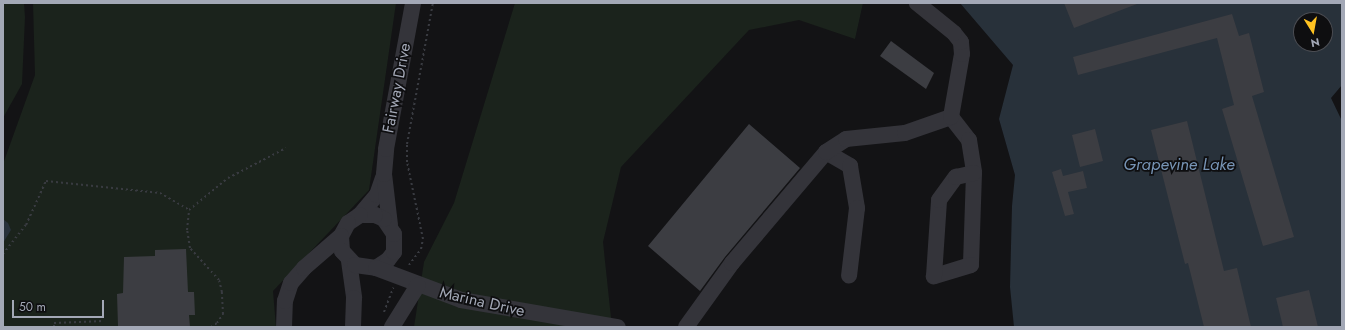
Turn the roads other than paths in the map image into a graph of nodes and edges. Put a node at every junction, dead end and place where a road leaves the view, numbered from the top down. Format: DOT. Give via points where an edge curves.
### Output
graph roads {
  1 [pos="413,3"];
  2 [pos="917,3"];
  3 [pos="951,117"];
  4 [pos="826,152"];
  5 [pos="974,173"];
  6 [pos="384,174"];
  7 [pos="360,215"];
  8 [pos="390,226"];
  9 [pos="341,236"];
  10 [pos="395,243"];
  11 [pos="314,258"];
  12 [pos="347,259"];
  13 [pos="372,268"];
  14 [pos="403,272"];
  15 [pos="848,276"];
  16 [pos="418,285"];
  17 [pos="354,298"];
  18 [pos="388,321"];
  19 [pos="284,327"];
  20 [pos="353,327"];
  21 [pos="618,327"];
  22 [pos="686,327"];
  1 -- 6 [label="street, Fairway Drive" via="386,148"];
  2 -- 3 [label="street" via="926,8 961,42 962,54"];
  3 -- 4 [label="street" via="905,133 846,139"];
  3 -- 5 [label="street" via="969,140"];
  4 -- 15 [label="street" via="850,166 857,208"];
  4 -- 22 [label="street" via="732,263"];
  5 -- 5 [label="street" via="971,265 934,276 938,200 956,177"];
  6 -- 7 [label="street, Fairway Drive" via="377,195"];
  6 -- 8 [label="street, Fairway Drive"];
  7 -- 8 [label="street" via="376,215"];
  7 -- 9 [label="street, Fairway Drive" via="348,223"];
  8 -- 10 [label="street, Fairway Drive"];
  9 -- 11 [label="street, Fairway Drive"];
  9 -- 12 [label="street"];
  10 -- 13 [label="street" via="394,252 388,260"];
  10 -- 14 [label="street"];
  11 -- 12 [label="street"];
  11 -- 19 [label="street, Fairway Drive" via="297,275 288,291"];
  12 -- 13 [label="street"];
  12 -- 17 [label="street"];
  13 -- 14 [label="street, Marina Drive"];
  13 -- 17 [label="street" via="356,289"];
  14 -- 16 [label="street, Marina Drive"];
  16 -- 18 [label="street"];
  16 -- 21 [label="street, Marina Drive" via="461,300"];
  17 -- 20 [label="street"];
}
